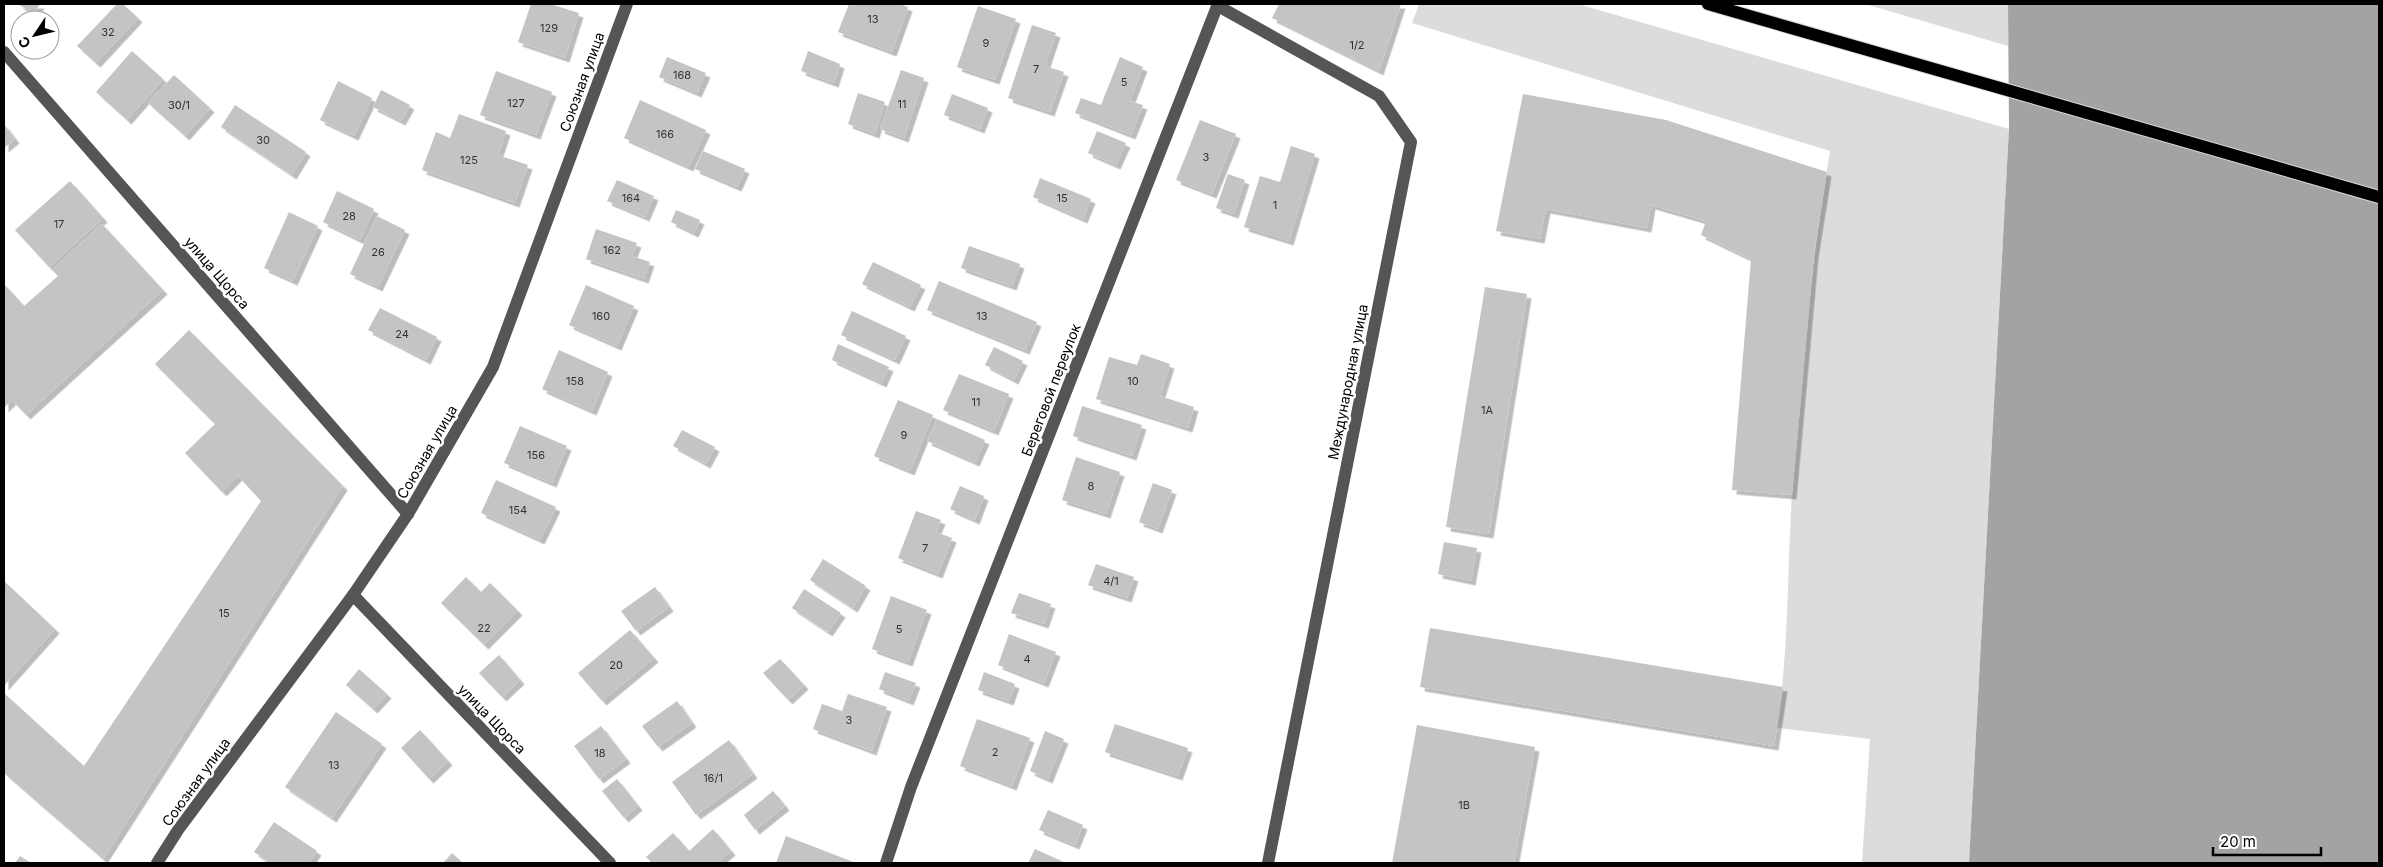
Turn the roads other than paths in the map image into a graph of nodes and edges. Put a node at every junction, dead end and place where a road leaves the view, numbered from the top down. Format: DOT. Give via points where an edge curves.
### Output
graph roads {
  1 [pos="627,4"];
  2 [pos="1708,4"];
  3 [pos="1218,5"];
  4 [pos="4,52"];
  5 [pos="2379,197"];
  6 [pos="408,514"];
  7 [pos="353,596"];
  8 [pos="157,863"];
  9 [pos="610,863"];
  10 [pos="886,863"];
  11 [pos="1268,863"];
  1 -- 6 [label="street, Союзная улица" via="493,367"];
  2 -- 5 [label="main road"];
  3 -- 10 [label="street, Береговой переулок" via="911,787"];
  3 -- 11 [label="street, Международная улица" via="1378,96 1411,142"];
  4 -- 6 [label="street, улица Щорса"];
  6 -- 7 [label="street, Союзная улица"];
  7 -- 8 [label="street, Союзная улица" via="178,830"];
  7 -- 9 [label="street, улица Щорса"];
}
